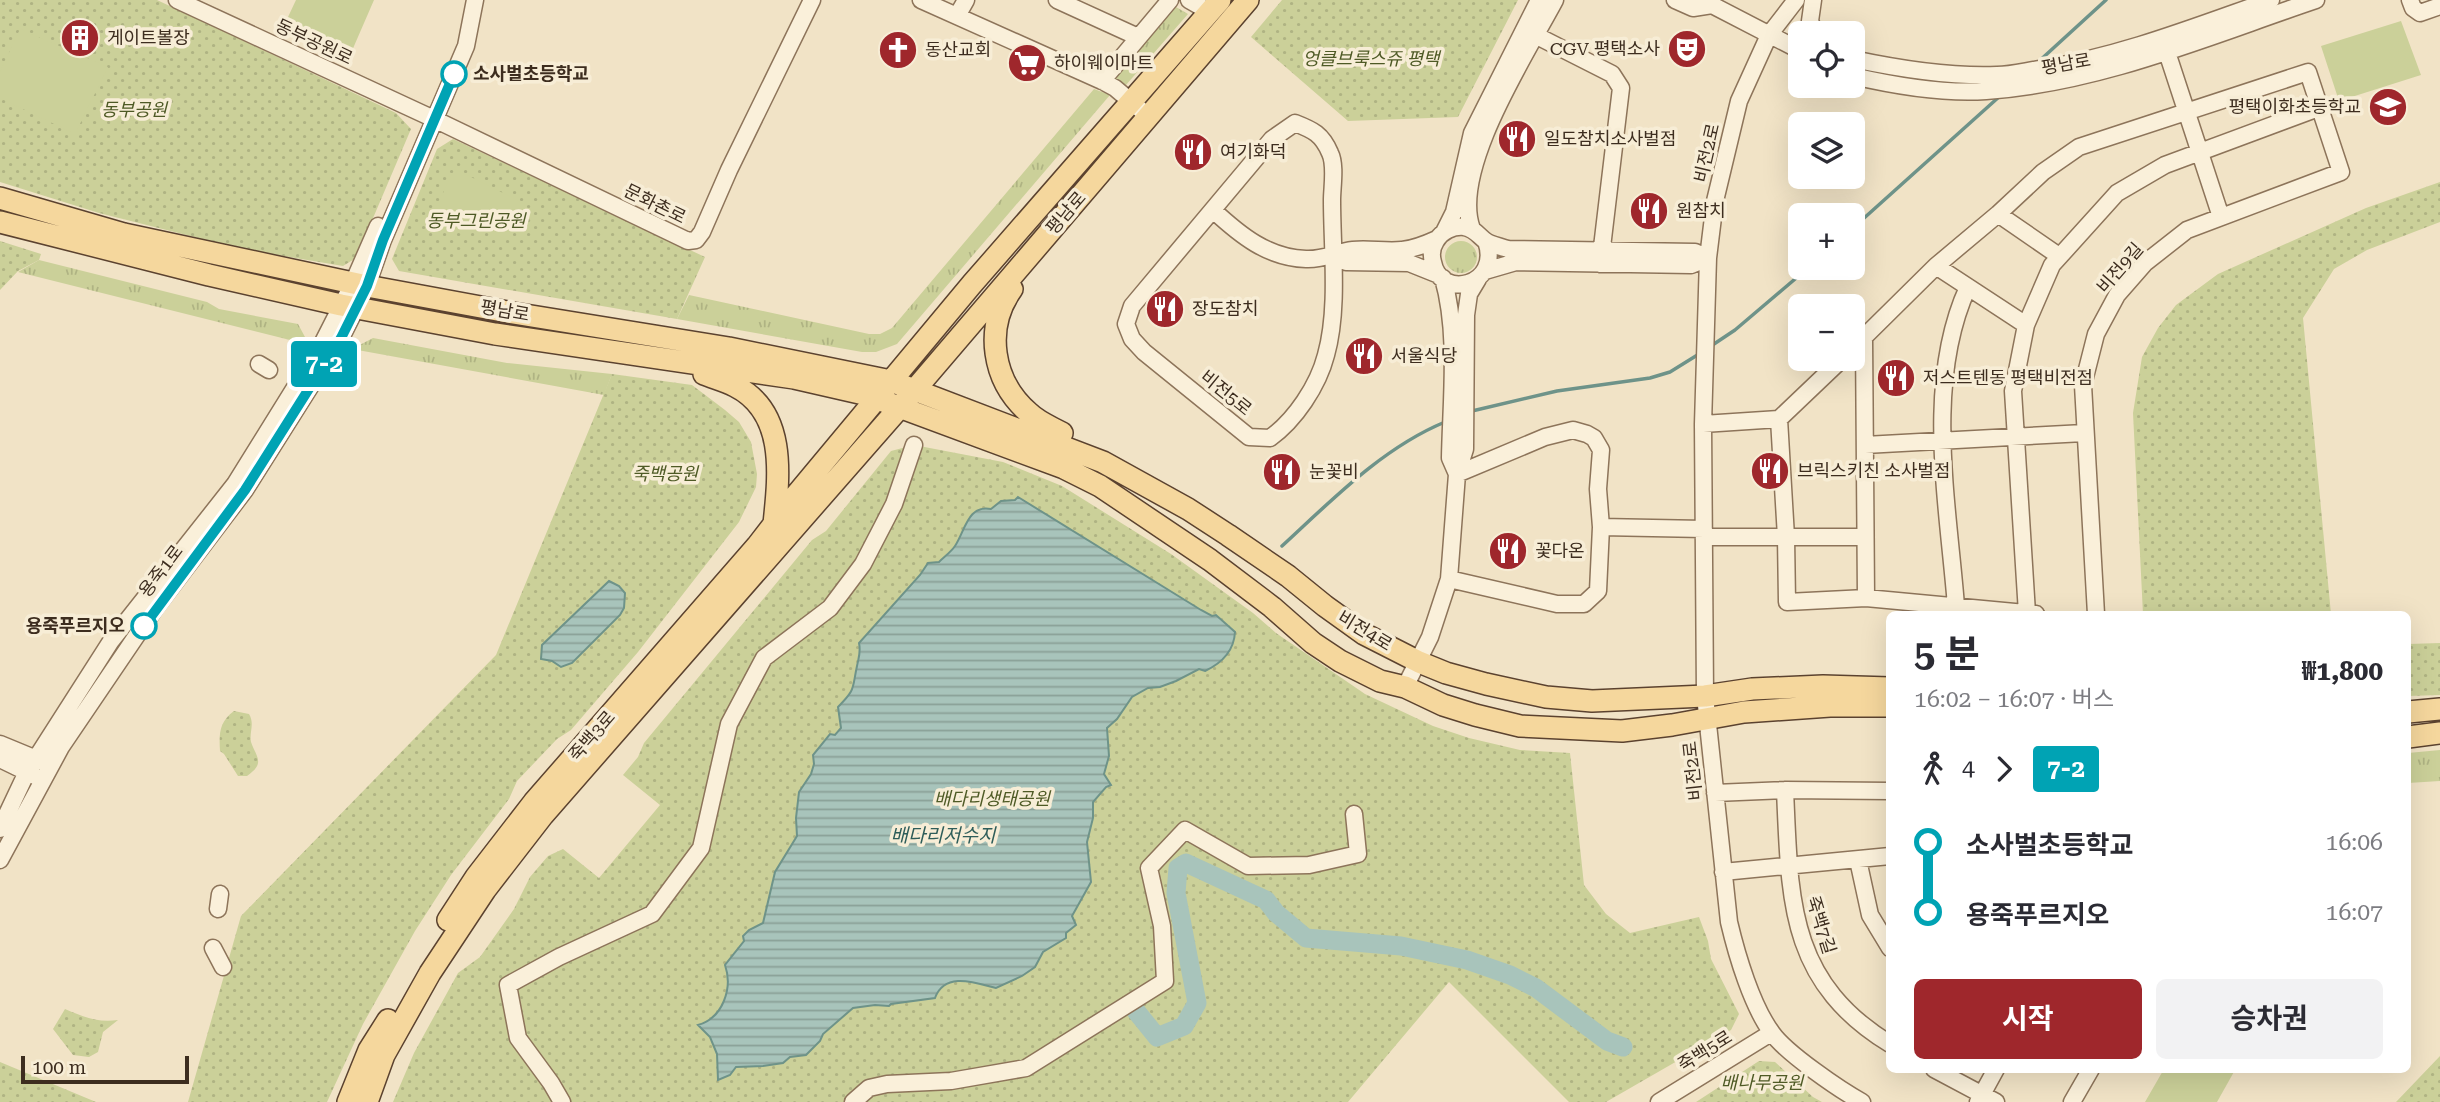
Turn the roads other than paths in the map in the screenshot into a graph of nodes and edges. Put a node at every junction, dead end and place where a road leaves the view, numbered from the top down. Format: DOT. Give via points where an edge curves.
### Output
graph roads {
  1 [pos="177,0"];
  2 [pos="466,0"];
  3 [pos="475,0"];
  4 [pos="812,0"];
  5 [pos="921,0"];
  6 [pos="966,0"];
  7 [pos="1057,0"];
  8 [pos="1170,0"];
  9 [pos="1189,0"];
  10 [pos="1248,0"];
  11 [pos="1539,0"];
  12 [pos="1555,0"];
  13 [pos="1675,0"];
  14 [pos="1796,0"];
  15 [pos="1813,0"];
  16 [pos="2271,0"];
  17 [pos="2316,0"];
  18 [pos="2410,0"];
  19 [pos="1710,3"];
  20 [pos="1215,6"];
  21 [pos="2440,6"];
  22 [pos="957,16"];
  23 [pos="1810,21"];
  24 [pos="1535,35"];
  25 [pos="1769,35"];
  26 [pos="1138,37"];
  27 [pos="1788,44"];
  28 [pos="2164,44"];
  29 [pos="1865,61"];
  30 [pos="1865,78"];
  31 [pos="1102,81"];
  32 [pos="2321,107"];
  33 [pos="1140,109"];
  34 [pos="2186,113"];
  35 [pos="430,117"];
  36 [pos="2198,153"];
  37 [pos="1083,192"];
  38 [pos="0,198"];
  39 [pos="1213,210"];
  40 [pos="1998,214"];
  41 [pos="2221,217"];
  42 [pos="0,222"];
  43 [pos="1472,229"];
  44 [pos="1441,235"];
  45 [pos="1486,241"];
  46 [pos="1332,256"];
  47 [pos="2059,256"];
  48 [pos="1600,257"];
  49 [pos="1708,258"];
  50 [pos="1936,266"];
  51 [pos="1481,275"];
  52 [pos="1441,277"];
  53 [pos="360,284"];
  54 [pos="1968,287"];
  55 [pos="349,307"];
  56 [pos="2026,325"];
  57 [pos="1865,336"];
  58 [pos="669,361"];
  59 [pos="1829,371"];
  60 [pos="1861,371"];
  61 [pos="891,381"];
  62 [pos="914,390"];
  63 [pos="876,398"];
  64 [pos="1458,405"];
  65 [pos="900,407"];
  66 [pos="1779,419"];
  67 [pos="1703,424"];
  68 [pos="2084,433"];
  69 [pos="2015,439"];
  70 [pos="1943,441"];
  71 [pos="914,445"];
  72 [pos="1865,445"];
  73 [pos="1457,474"];
  74 [pos="1134,478"];
  75 [pos="774,524"];
  76 [pos="1601,527"];
  77 [pos="1704,533"];
  78 [pos="1786,537"];
  79 [pos="1866,537"];
  80 [pos="1449,579"];
  81 [pos="1866,598"];
  82 [pos="1956,606"];
  83 [pos="2004,611"];
  84 [pos="2032,611"];
  85 [pos="2096,611"];
  86 [pos="1419,662"];
  87 [pos="1405,687"];
  88 [pos="1886,688"];
  89 [pos="1705,696"];
  90 [pos="1886,706"];
  91 [pos="2440,709"];
  92 [pos="2411,712"];
  93 [pos="1707,718"];
  94 [pos="2440,733"];
  95 [pos="2411,737"];
  96 [pos="0,744"];
  97 [pos="0,759"];
  98 [pos="51,765"];
  99 [pos="32,766"];
  100 [pos="43,780"];
  101 [pos="1783,790"];
  102 [pos="1886,791"];
  103 [pos="1715,793"];
  104 [pos="1354,814"];
  105 [pos="0,829"];
  106 [pos="1886,856"];
  107 [pos="0,860"];
  108 [pos="1858,860"];
  109 [pos="1788,867"];
  110 [pos="1723,872"];
  111 [pos="1886,941"];
  112 [pos="214,948"];
  113 [pos="223,967"];
  114 [pos="1771,1033"];
  115 [pos="1886,1041"];
  116 [pos="1941,1073"];
  117 [pos="1995,1073"];
  118 [pos="2089,1073"];
  119 [pos="1985,1099"];
  120 [pos="348,1102"];
  121 [pos="367,1102"];
  122 [pos="562,1102"];
  123 [pos="853,1102"];
  124 [pos="1659,1102"];
  125 [pos="1862,1102"];
  126 [pos="2072,1102"];
  1 -- 35 [label="street, 동부공원로"];
  2 -- 35 [label="street" via="457,47"];
  3 -- 35 [label="street" via="466,46"];
  4 -- 35 [label="street, 문화촌로" via="695,240 688,241"];
  5 -- 22 [label="street"];
  6 -- 22 [label="street"];
  7 -- 26 [label="street"];
  8 -- 26 [label="street"];
  9 -- 20 [label="street"];
  10 -- 33 [label="main road, 평남로"];
  11 -- 44 [label="street" via="1472,133 1454,212"];
  12 -- 24 [label="street"];
  13 -- 19 [label="street" via="1693,8"];
  14 -- 25 [label="street, 비전2로"];
  15 -- 23 [label="street"];
  16 -- 28 [label="street, 평남로"];
  17 -- 28 [label="street"];
  18 -- 21 [label="street" via="2420,13"];
  19 -- 25 [label="street"];
  20 -- 33 [label="main road, 평남로"];
  22 -- 31 [label="street"];
  24 -- 43 [label="street" via="1480,148 1468,195"];
  24 -- 48 [label="street" via="1612,74 1621,88"];
  25 -- 27 [label="street"];
  25 -- 49 [label="street, 비전2로" via="1739,101 1715,201"];
  26 -- 31 [label="street"];
  28 -- 29 [label="street, 평남로" via="2000,75 1919,71"];
  28 -- 30 [label="street" via="2116,67 1985,91 1913,88"];
  28 -- 34 [label="street"];
  31 -- 33 [label="street"];
  32 -- 34 [label="street, 비전9길" via="2308,72"];
  32 -- 36 [label="street"];
  32 -- 41 [label="street, 비전9길" via="2341,172"];
  33 -- 37 [label="main road, 평남로"];
  33 -- 61 [label="main road, 평남로"];
  34 -- 36 [label="street"];
  34 -- 40 [label="street, 비전9길" via="2079,147 2043,172"];
  35 -- 53 [label="street" via="383,240"];
  36 -- 41 [label="street"];
  36 -- 47 [label="street" via="2165,165 2117,193"];
  37 -- 62 [label="main road, 평남로"];
  37 -- 74 [label="main road" via="1065,227 1002,303 995,356 1004,382 1028,413 1113,457"];
  38 -- 53 [label="main road, 평남로" via="124,234"];
  39 -- 46 [label="street" via="1249,241 1272,253 1306,259"];
  39 -- 46 [label="street, 비전5로" via="1272,139 1295,123 1306,127 1316,131 1332,155"];
  39 -- 46 [label="street, 비전5로" via="1132,306 1125,324 1144,352 1249,437 1270,438 1283,429 1318,376 1330,338"];
  40 -- 47 [label="street"];
  40 -- 50 [label="street, 비전9길"];
  41 -- 68 [label="street, 비전9길" via="2187,230 2146,263 2118,295 2096,334 2082,386"];
  42 -- 55 [label="main road, 평남로"];
  43 -- 44 [label="street" via="1453,228"];
  43 -- 45 [label="street"];
  44 -- 46 [label="street" via="1419,247 1352,250"];
  44 -- 52 [label="street" via="1432,257"];
  45 -- 48 [label="street" via="1508,249"];
  45 -- 51 [label="street" via="1489,260"];
  46 -- 52 [label="street" via="1346,262 1409,263"];
  47 -- 56 [label="street"];
  48 -- 49 [label="street" via="1695,252"];
  48 -- 51 [label="street" via="1516,262"];
  49 -- 67 [label="street, 비전2로"];
  50 -- 54 [label="street"];
  50 -- 57 [label="street, 비전9길"];
  51 -- 52 [label="street" via="1465,285"];
  51 -- 64 [label="street" via="1469,294"];
  52 -- 64 [label="street" via="1448,297"];
  53 -- 55 [label="street"];
  53 -- 61 [label="main road, 평남로"];
  54 -- 56 [label="street"];
  54 -- 70 [label="street" via="1944,372"];
  55 -- 58 [label="main road, 평남로"];
  55 -- 98 [label="street, 용죽1로" via="341,338 245,490 156,607"];
  55 -- 99 [label="street" via="321,344 235,484 111,640"];
  56 -- 69 [label="street" via="2013,391"];
  58 -- 63 [label="main road, 평남로" via="794,379"];
  58 -- 75 [label="main road" via="736,386 767,418 779,463"];
  59 -- 66 [label="street"];
  60 -- 72 [label="street, 비전9길"];
  61 -- 62 [label="main road, 비전4로"];
  61 -- 63 [label="main road, 평남로"];
  62 -- 65 [label="main road, 평남로"];
  62 -- 74 [label="main road, 비전4로" via="1045,438"];
  63 -- 65 [label="main road, 평남로"];
  63 -- 75 [label="main road, 죽백3로"];
  64 -- 73 [label="street"];
  65 -- 87 [label="main road, 비전4로" via="1064,468 1100,486 1210,560 1340,661 1380,681"];
  65 -- 121 [label="main road, 죽백3로" via="543,815 485,890 430,973 384,1055"];
  66 -- 67 [label="street"];
  66 -- 78 [label="street"];
  67 -- 77 [label="street, 비전2로"];
  68 -- 69 [label="street"];
  68 -- 85 [label="street, 비전9길"];
  69 -- 70 [label="street"];
  69 -- 84 [label="street"];
  70 -- 72 [label="street"];
  70 -- 82 [label="street"];
  71 -- 122 [label="street" via="894,504 863,564 831,607 764,658 729,724 701,848 652,914 508,985 518,1038"];
  72 -- 79 [label="street, 비전9길"];
  73 -- 76 [label="street" via="1545,438 1573,430 1587,434 1601,450"];
  73 -- 80 [label="street"];
  74 -- 86 [label="main road, 비전4로" via="1288,576 1364,634"];
  75 -- 120 [label="main road, 죽백3로" via="534,802 476,877 369,1050"];
  76 -- 77 [label="street"];
  76 -- 80 [label="street" via="1598,591 1584,604 1557,604"];
  77 -- 78 [label="street"];
  77 -- 89 [label="street, 비전2로"];
  78 -- 79 [label="street"];
  78 -- 81 [label="street" via="1787,601"];
  79 -- 81 [label="street, 비전9길"];
  80 -- 86 [label="street"];
  81 -- 82 [label="street"];
  82 -- 83 [label="street"];
  86 -- 87 [label="street"];
  86 -- 89 [label="main road, 비전4로" via="1546,697 1604,701"];
  87 -- 93 [label="main road, 비전4로" via="1443,705 1520,726 1622,731"];
  88 -- 89 [label="main road, 비전4로" via="1752,689"];
  89 -- 93 [label="street, 비전2로"];
  90 -- 93 [label="main road, 비전4로" via="1830,706"];
  91 -- 92 [label="main road"];
  93 -- 103 [label="street, 비전2로"];
  94 -- 95 [label="main road"];
  96 -- 99 [label="street"];
  97 -- 99 [label="street"];
  98 -- 99 [label="street"];
  98 -- 100 [label="street, 용죽1로"];
  99 -- 100 [label="street"];
  99 -- 105 [label="street"];
  100 -- 107 [label="street, 용죽1로"];
  101 -- 102 [label="street"];
  101 -- 103 [label="street"];
  101 -- 109 [label="street, 죽백7길"];
  103 -- 110 [label="street, 비전2로"];
  104 -- 123 [label="street" via="1358,855 1309,865 1248,866 1185,830 1149,868 1162,926 1165,981 1026,1068 951,1082 887,1084 869,1088"];
  106 -- 108 [label="street"];
  108 -- 109 [label="street"];
  108 -- 111 [label="street" via="1870,915"];
  109 -- 110 [label="street"];
  109 -- 115 [label="street, 죽백7길" via="1804,948 1824,986 1850,1015"];
  110 -- 114 [label="street, 비전2로" via="1738,958"];
  112 -- 113 [label="street"];
  114 -- 124 [label="street, 죽백5로"];
  114 -- 125 [label="street, 비전2로"];
  116 -- 119 [label="street"];
  117 -- 119 [label="street"];
  118 -- 126 [label="street"];
}
